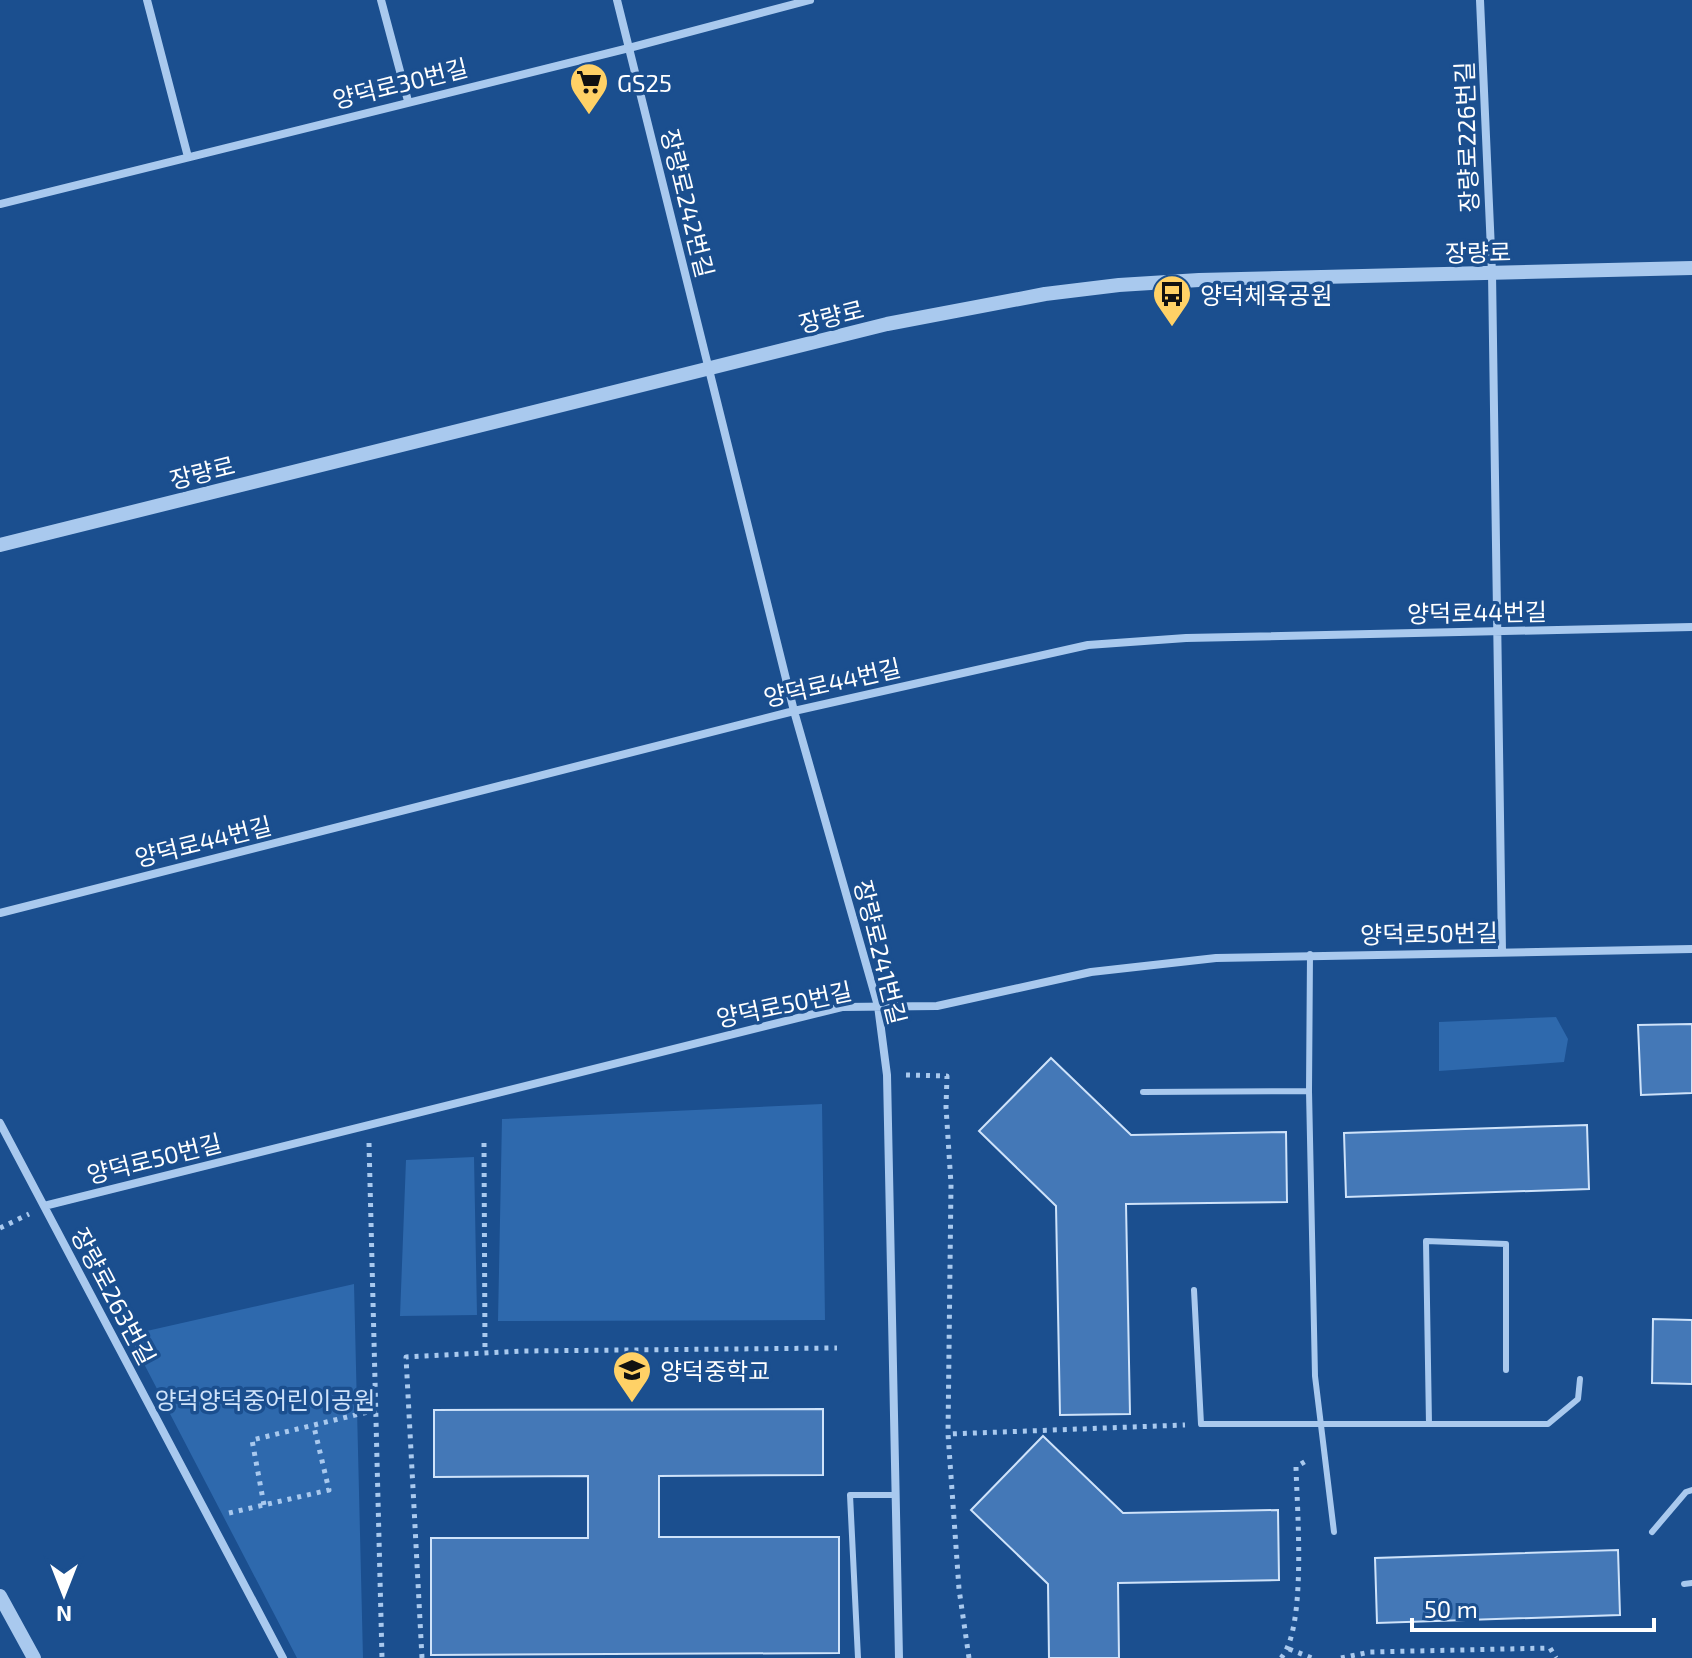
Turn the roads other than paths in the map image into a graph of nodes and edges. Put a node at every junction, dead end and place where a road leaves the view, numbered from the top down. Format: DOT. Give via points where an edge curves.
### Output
graph roads {
  1 [pos="147,0"];
  2 [pos="381,0"];
  3 [pos="617,0"];
  4 [pos="810,0"];
  5 [pos="1480,0"];
  6 [pos="629,48"];
  7 [pos="408,101"];
  8 [pos="188,157"];
  9 [pos="0,204"];
  10 [pos="1692,268"];
  11 [pos="1492,273"];
  12 [pos="709,369"];
  13 [pos="0,545"];
  14 [pos="1692,627"];
  15 [pos="1499,632"];
  16 [pos="794,711"];
  17 [pos="0,913"];
  18 [pos="1692,949"];
  19 [pos="1502,952"];
  20 [pos="1310,954"];
  21 [pos="878,1006"];
  22 [pos="1309,1091"];
  23 [pos="1143,1092"];
  24 [pos="0,1123"];
  25 [pos="44,1206"];
  26 [pos="1194,1290"];
  27 [pos="1506,1370"];
  28 [pos="1580,1379"];
  29 [pos="1321,1424"];
  30 [pos="1429,1424"];
  31 [pos="1692,1490"];
  32 [pos="895,1495"];
  33 [pos="1334,1532"];
  34 [pos="1652,1532"];
  35 [pos="0,1596"];
  36 [pos="34,1658"];
  37 [pos="283,1658"];
  38 [pos="858,1658"];
  39 [pos="899,1658"];
  1 -- 8 [label="street"];
  2 -- 7 [label="street"];
  3 -- 6 [label="street, 장량로242번길"];
  4 -- 6 [label="street, 양덕로30번길"];
  5 -- 11 [label="street, 장량로226번길"];
  6 -- 7 [label="street, 양덕로30번길"];
  6 -- 12 [label="street, 장량로242번길"];
  7 -- 8 [label="street, 양덕로30번길"];
  8 -- 9 [label="street, 양덕로30번길"];
  10 -- 11 [label="street, 장량로"];
  11 -- 12 [label="street, 장량로" via="1199,280 1045,294 887,324"];
  11 -- 15 [label="street, 장량로226번길"];
  12 -- 13 [label="street, 장량로"];
  12 -- 16 [label="street, 장량로241번길"];
  14 -- 15 [label="street, 양덕로44번길"];
  15 -- 16 [label="street, 양덕로44번길" via="1088,645"];
  15 -- 19 [label="street, 장량로226번길"];
  16 -- 17 [label="street, 양덕로44번길"];
  16 -- 21 [label="street, 장량로241번길"];
  18 -- 19 [label="street, 양덕로50번길"];
  19 -- 20 [label="street, 양덕로50번길"];
  20 -- 21 [label="street, 양덕로50번길" via="1160,963 1078,974 937,1006"];
  20 -- 22 [label="lane"];
  21 -- 25 [label="street, 양덕로50번길" via="842,1007"];
  21 -- 32 [label="street, 장량로241번길" via="887,1075"];
  22 -- 23 [label="lane"];
  22 -- 29 [label="lane" via="1315,1376"];
  24 -- 25 [label="street, 장량로263번길"];
  25 -- 37 [label="street, 장량로263번길"];
  26 -- 29 [label="lane" via="1201,1424"];
  27 -- 30 [label="lane" via="1506,1244 1426,1241"];
  28 -- 30 [label="lane" via="1578,1399 1548,1424"];
  29 -- 30 [label="lane"];
  29 -- 33 [label="lane"];
  31 -- 34 [label="lane"];
  32 -- 38 [label="lane" via="850,1495"];
  32 -- 39 [label="street, 장량로241번길"];
  35 -- 36 [label="street"];
}
